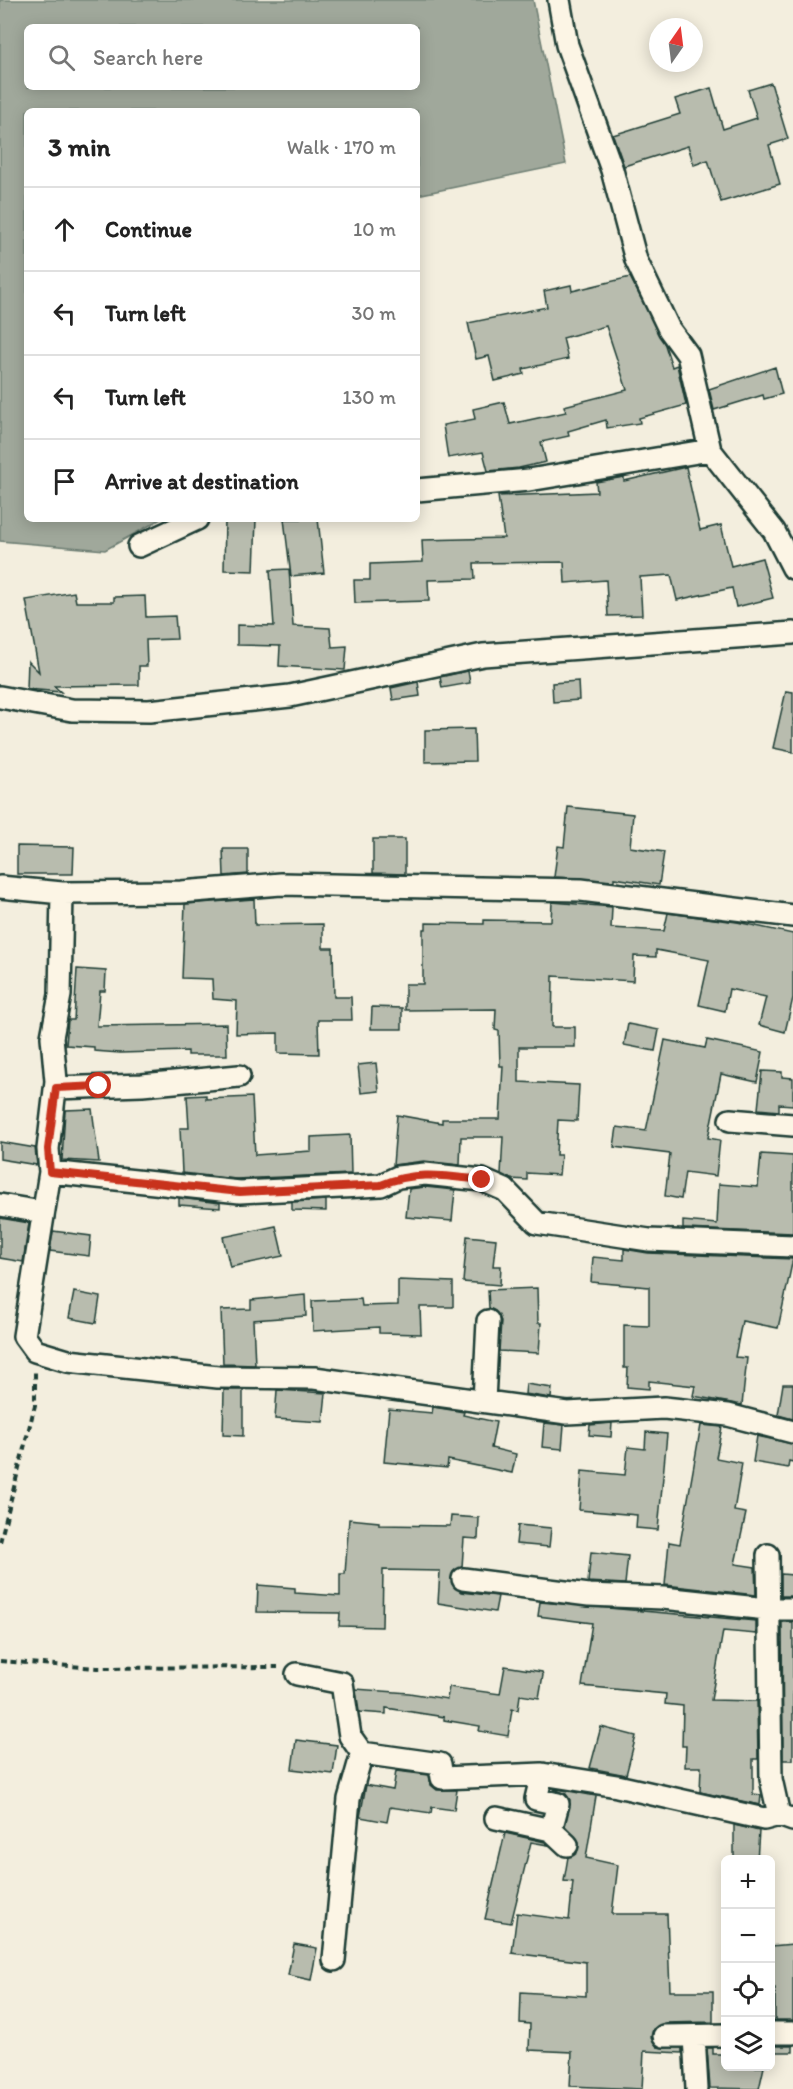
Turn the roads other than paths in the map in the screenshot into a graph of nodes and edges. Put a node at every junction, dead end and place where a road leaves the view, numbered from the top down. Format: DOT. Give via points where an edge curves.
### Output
graph roads {
  1 [pos="559,0"];
  2 [pos="710,450"];
  3 [pos="420,490"];
  4 [pos="191,522"];
  5 [pos="139,546"];
  6 [pos="793,568"];
  7 [pos="793,633"];
  8 [pos="0,697"];
  9 [pos="0,887"];
  10 [pos="62,893"];
  11 [pos="793,916"];
  12 [pos="239,1077"];
  13 [pos="56,1088"];
  14 [pos="730,1120"];
  15 [pos="793,1125"];
  16 [pos="50,1172"];
  17 [pos="0,1205"];
  18 [pos="42,1212"];
  19 [pos="793,1246"];
  20 [pos="488,1322"];
  21 [pos="484,1401"];
  22 [pos="793,1432"];
  23 [pos="768,1556"];
  24 [pos="463,1579"];
  25 [pos="767,1609"];
  26 [pos="793,1609"];
  27 [pos="297,1674"];
  28 [pos="362,1753"];
  29 [pos="542,1774"];
  30 [pos="496,1818"];
  31 [pos="786,1818"];
  32 [pos="551,1830"];
  33 [pos="567,1845"];
  34 [pos="334,1960"];
  35 [pos="775,2033"];
  36 [pos="793,2033"];
  37 [pos="721,2035"];
  38 [pos="664,2036"];
  39 [pos="694,2036"];
  40 [pos="697,2089"];
  1 -- 2 [label="street" via="567,45 612,170 636,260 669,329 688,355"];
  2 -- 3 [label="street" via="530,480"];
  2 -- 6 [label="street" via="774,531"];
  4 -- 5 [label="street"];
  7 -- 8 [label="street" via="483,655 291,696 149,711 72,710"];
  9 -- 10 [label="street"];
  10 -- 11 [label="street" via="181,892 293,884 581,890"];
  10 -- 13 [label="street" via="60,995 52,1037"];
  12 -- 13 [label="street"];
  13 -- 16 [label="street" via="48,1149"];
  14 -- 15 [label="street"];
  16 -- 18 [label="street"];
  16 -- 19 [label="street" via="240,1192 381,1185 398,1177 425,1174 482,1180 505,1190 537,1223 649,1240"];
  17 -- 18 [label="street"];
  18 -- 21 [label="street" via="24,1335 35,1351 68,1361 218,1377 314,1378"];
  20 -- 21 [label="street"];
  21 -- 22 [label="street" via="567,1413 664,1408 728,1415"];
  23 -- 25 [label="street"];
  24 -- 25 [label="street" via="588,1595"];
  25 -- 26 [label="street"];
  25 -- 31 [label="street" via="771,1779"];
  27 -- 28 [label="street" via="342,1683 350,1736"];
  28 -- 29 [label="street" via="440,1764 442,1778"];
  28 -- 34 [label="street" via="349,1799"];
  29 -- 31 [label="street" via="764,1819"];
  29 -- 32 [label="street" via="536,1798 558,1804"];
  30 -- 32 [label="street"];
  32 -- 33 [label="street"];
  35 -- 36 [label="street"];
  37 -- 39 [label="street"];
  38 -- 39 [label="street"];
  39 -- 40 [label="street"];
}
